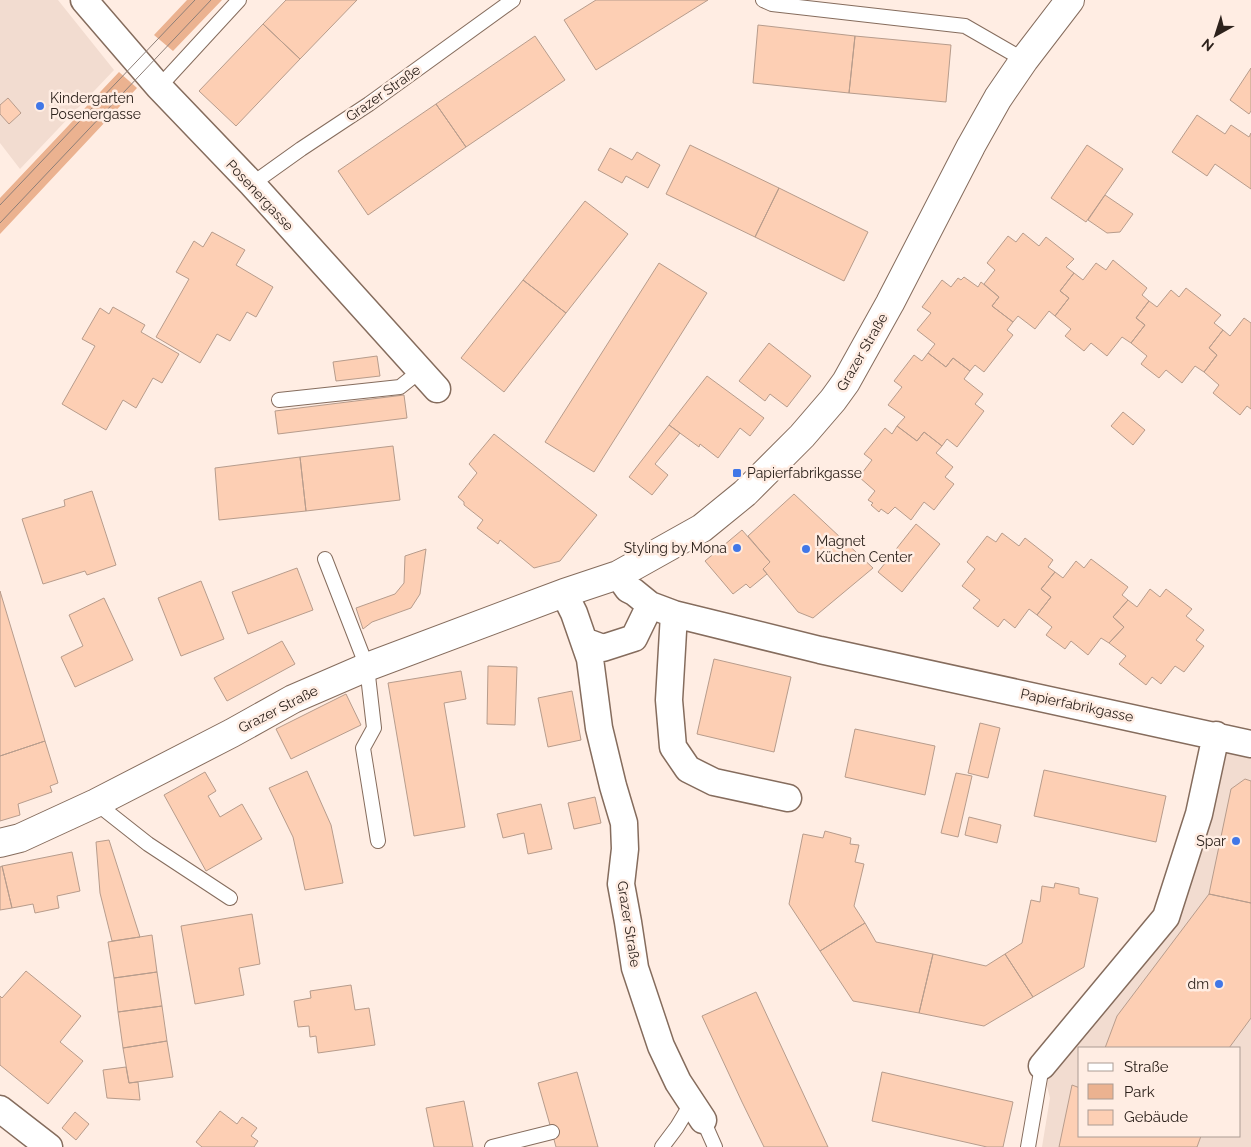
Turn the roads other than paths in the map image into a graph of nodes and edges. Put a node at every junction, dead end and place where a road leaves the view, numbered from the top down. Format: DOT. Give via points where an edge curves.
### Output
graph roads {
  1 [pos="84,0"];
  2 [pos="239,0"];
  3 [pos="513,0"];
  4 [pos="763,0"];
  5 [pos="1070,0"];
  6 [pos="1024,60"];
  7 [pos="159,87"];
  8 [pos="252,184"];
  9 [pos="429,380"];
  10 [pos="279,400"];
  11 [pos="324,559"];
  12 [pos="618,575"];
  13 [pos="564,593"];
  14 [pos="650,605"];
  15 [pos="674,614"];
  16 [pos="584,641"];
  17 [pos="366,667"];
  18 [pos="1216,735"];
  19 [pos="1251,744"];
  20 [pos="788,798"];
  21 [pos="96,804"];
  22 [pos="378,841"];
  23 [pos="0,843"];
  24 [pos="230,898"];
  25 [pos="1042,1066"];
  26 [pos="0,1109"];
  27 [pos="697,1111"];
  28 [pos="552,1132"];
  29 [pos="528,1143"];
  30 [pos="49,1147"];
  31 [pos="492,1147"];
  32 [pos="662,1147"];
  33 [pos="715,1147"];
  34 [pos="1028,1147"];
  1 -- 7 [label="street, Posenergasse"];
  2 -- 7 [label="lane"];
  3 -- 8 [label="lane, Grazer Straße"];
  4 -- 6 [label="lane" via="772,4 965,26"];
  5 -- 6 [label="street, Grazer Straße"];
  6 -- 12 [label="street, Grazer Straße" via="971,146 872,336 833,400 746,493 702,528"];
  7 -- 8 [label="street, Posenergasse"];
  8 -- 9 [label="street, Posenergasse"];
  9 -- 10 [label="lane" via="400,387"];
  11 -- 17 [label="lane" via="355,622"];
  12 -- 13 [label="street, Grazer Straße"];
  12 -- 14 [label="street, Papierfabrikgasse" via="628,589"];
  13 -- 16 [label="street, Grazer Straße"];
  13 -- 17 [label="street, Grazer Straße"];
  14 -- 15 [label="street, Papierfabrikgasse"];
  14 -- 16 [label="street" via="634,638 603,648"];
  15 -- 18 [label="street, Papierfabrikgasse" via="820,650"];
  15 -- 20 [label="street" via="669,700 673,747 688,769 714,782"];
  16 -- 27 [label="street, Grazer Straße" via="590,659 599,728 624,823 621,884 635,968 661,1046 678,1082"];
  17 -- 21 [label="street, Grazer Straße" via="293,699"];
  17 -- 22 [label="lane" via="374,728 363,748"];
  18 -- 19 [label="street, Papierfabrikgasse"];
  18 -- 25 [label="street" via="1199,814 1166,917"];
  21 -- 23 [label="street, Grazer Straße" via="20,838"];
  21 -- 24 [label="lane" via="148,844"];
  25 -- 34 [label="lane"];
  26 -- 30 [label="street"];
  27 -- 32 [label="lane" via="677,1127"];
  27 -- 33 [label="lane, Grazer Straße"];
  28 -- 29 [label="lane"];
  29 -- 31 [label="lane"];
}
